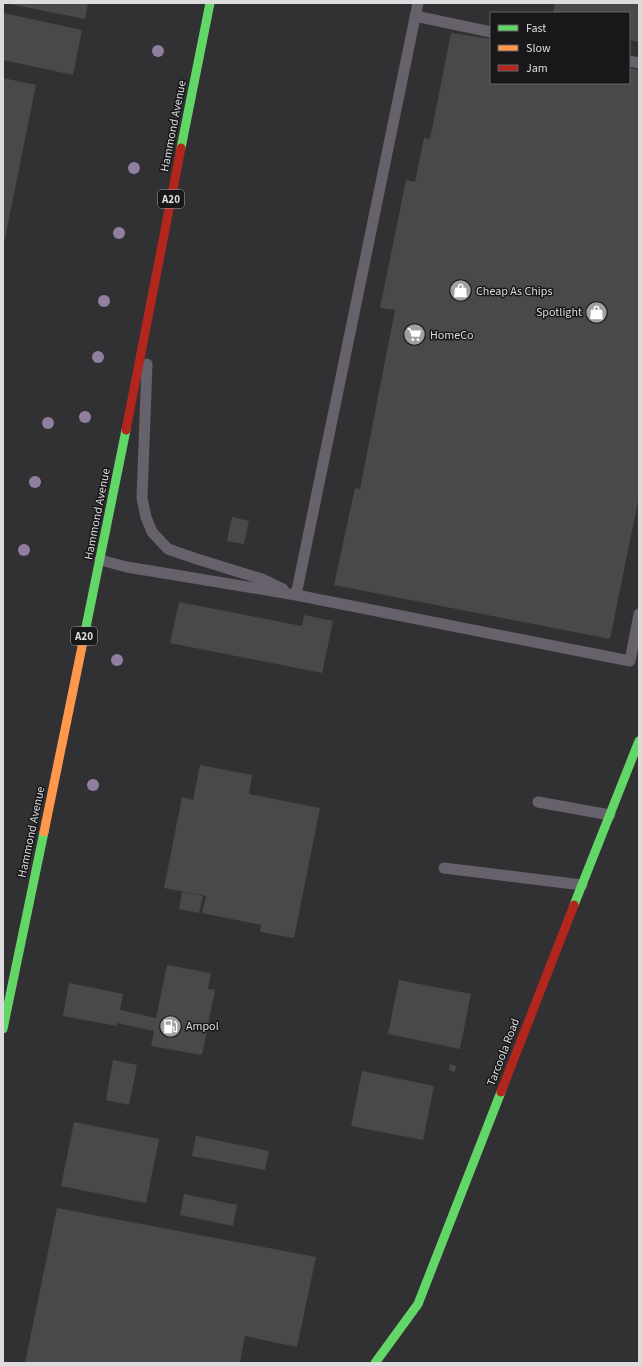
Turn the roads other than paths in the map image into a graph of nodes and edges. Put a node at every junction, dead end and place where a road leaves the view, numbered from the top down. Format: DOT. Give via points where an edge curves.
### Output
graph roads {
  1 [pos="210,3"];
  2 [pos="418,3"];
  3 [pos="415,16"];
  4 [pos="490,32"];
  5 [pos="150,307"];
  6 [pos="100,560"];
  7 [pos="296,595"];
  8 [pos="639,614"];
  9 [pos="639,741"];
  10 [pos="538,802"];
  11 [pos="610,815"];
  12 [pos="444,868"];
  13 [pos="582,885"];
  14 [pos="3,1030"];
  15 [pos="375,1363"];
  1 -- 5 [label="main road, Hammond Avenue / A20"];
  2 -- 3 [label="lane"];
  3 -- 4 [label="lane"];
  3 -- 7 [label="lane"];
  5 -- 6 [label="main road, Hammond Avenue / A20"];
  5 -- 7 [label="lane" via="142,498 152,532 168,549 262,579"];
  6 -- 7 [label="lane"];
  6 -- 14 [label="main road, Hammond Avenue / A20"];
  7 -- 8 [label="lane" via="630,660"];
  9 -- 11 [label="main road, Tarcoola Road"];
  10 -- 11 [label="lane"];
  11 -- 13 [label="main road, Tarcoola Road"];
  12 -- 13 [label="lane"];
  13 -- 15 [label="main road, Tarcoola Road" via="418,1304"];
}
